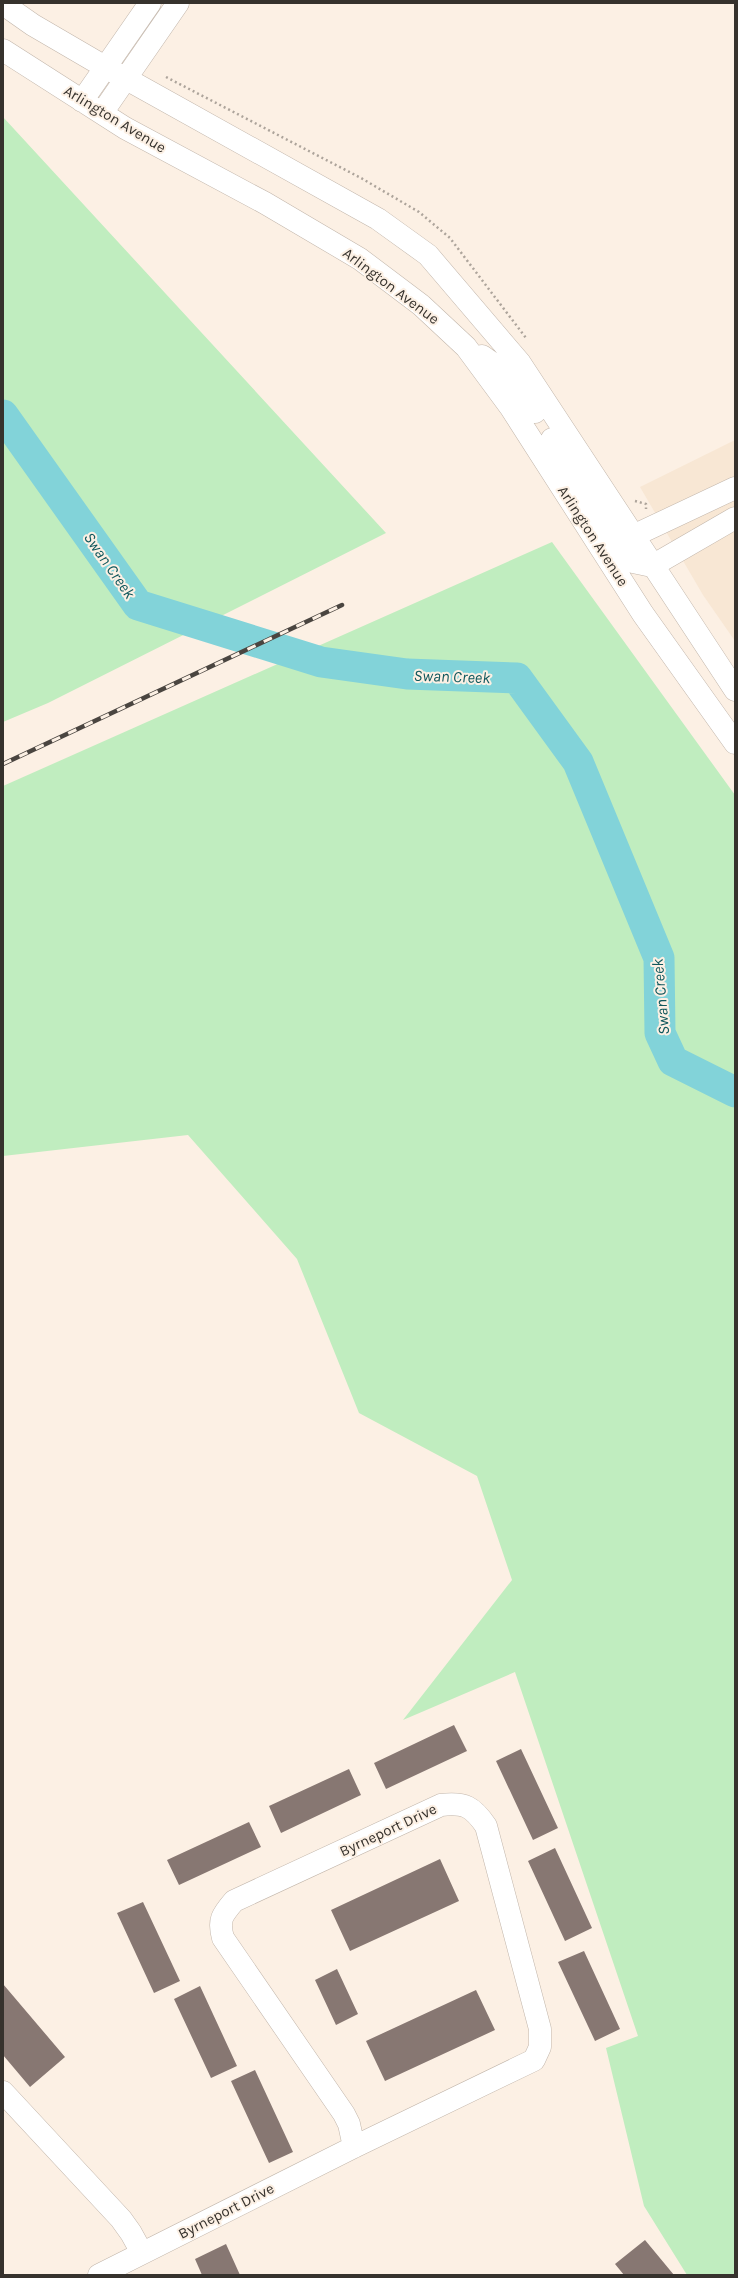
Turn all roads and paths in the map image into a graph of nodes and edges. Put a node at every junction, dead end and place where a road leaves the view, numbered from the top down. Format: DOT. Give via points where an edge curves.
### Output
graph roads {
  1 [pos="150,3"];
  2 [pos="178,3"];
  3 [pos="3,4"];
  4 [pos="3,50"];
  5 [pos="105,67"];
  6 [pos="125,78"];
  7 [pos="82,101"];
  8 [pos="102,113"];
  9 [pos="466,347"];
  10 [pos="735,488"];
  11 [pos="735,518"];
  12 [pos="633,536"];
  13 [pos="652,566"];
  14 [pos="735,690"];
  15 [pos="735,743"];
  16 [pos="3,2092"];
  17 [pos="354,2146"];
  18 [pos="142,2253"];
  19 [pos="99,2275"];
  1 -- 5 [label="street"];
  2 -- 6 [label="street"];
  3 -- 5 [label="street"];
  4 -- 7 [label="street, Arlington Avenue"];
  5 -- 6 [label="street"];
  5 -- 7 [label="street"];
  6 -- 8 [label="street"];
  6 -- 12 [label="street" via="378,219 428,255 520,363"];
  7 -- 8 [label="street, Arlington Avenue"];
  8 -- 9 [label="street, Arlington Avenue" via="360,259 421,305"];
  9 -- 13 [label="street" via="496,365 517,386 620,549 633,562"];
  9 -- 15 [label="street, Arlington Avenue" via="511,408 643,614"];
  10 -- 12 [label="street"];
  11 -- 13 [label="street"];
  12 -- 13 [label="street"];
  13 -- 14 [label="street"];
  16 -- 18 [label="street" via="121,2219"];
  17 -- 17 [label="street, Byrneport Drive" via="523,2066 534,2060 540,2047 540,2029 486,1826 476,1812 458,1803 441,1806 234,1901 220,1924 223,1938 344,2114"];
  17 -- 18 [label="street, Byrneport Drive"];
  18 -- 19 [label="street, Byrneport Drive"];
}
